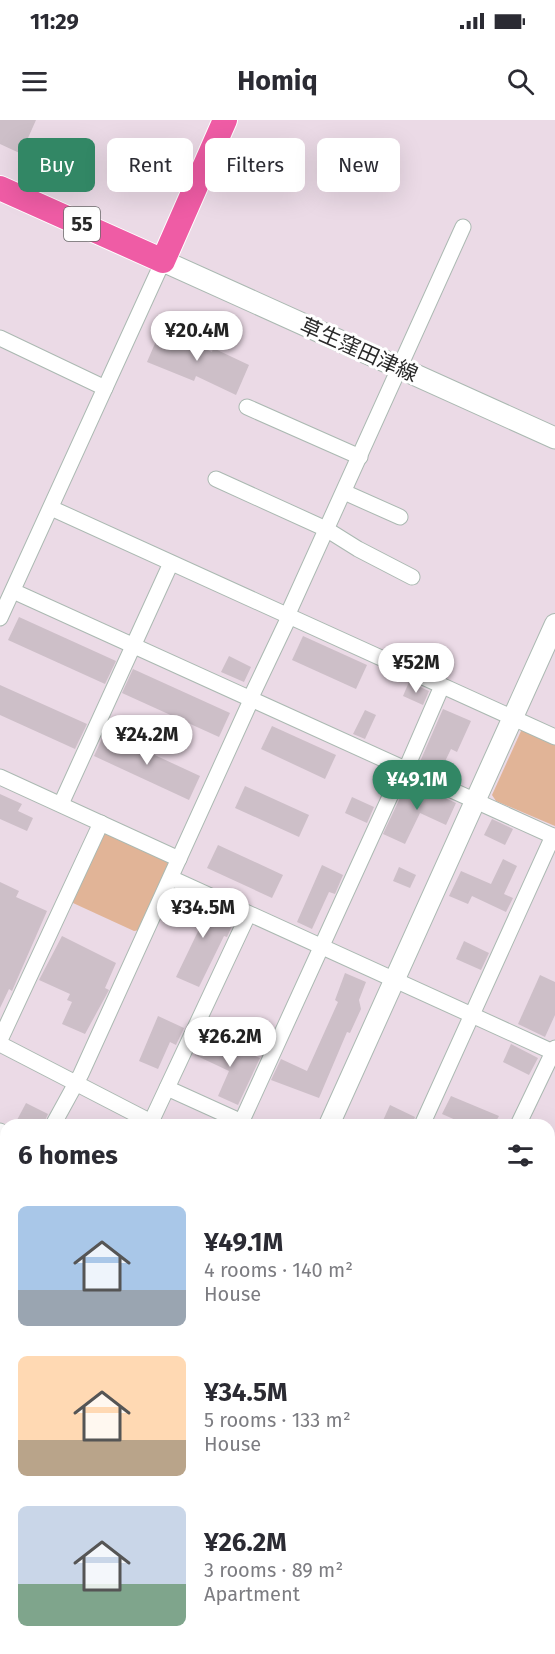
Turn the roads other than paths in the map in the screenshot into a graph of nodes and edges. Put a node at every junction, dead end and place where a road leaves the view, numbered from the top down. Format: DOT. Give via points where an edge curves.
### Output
graph roads {
  1 [pos="225,120"];
  2 [pos="0,188"];
  3 [pos="463,227"];
  4 [pos="163,261"];
  5 [pos="0,338"];
  6 [pos="400,368"];
  7 [pos="105,388"];
  8 [pos="247,407"];
  9 [pos="555,438"];
  10 [pos="360,456"];
  11 [pos="216,479"];
  12 [pos="344,492"];
  13 [pos="51,508"];
  14 [pos="400,517"];
  15 [pos="327,529"];
  16 [pos="171,563"];
  17 [pos="412,577"];
  18 [pos="7,595"];
  19 [pos="288,616"];
  20 [pos="0,618"];
  21 [pos="555,624"];
  22 [pos="133,645"];
  23 [pos="442,686"];
  24 [pos="252,697"];
  25 [pos="512,718"];
  26 [pos="555,737"];
  27 [pos="405,769"];
  28 [pos="0,777"];
  29 [pos="475,801"];
  30 [pos="61,804"];
  31 [pos="101,823"];
  32 [pos="554,836"];
  33 [pos="179,859"];
  34 [pos="171,879"];
  35 [pos="248,915"];
  36 [pos="322,947"];
  37 [pos="394,980"];
  38 [pos="471,1016"];
  39 [pos="0,1042"];
  40 [pos="554,1050"];
  41 [pos="74,1083"];
  42 [pos="167,1088"];
  43 [pos="56,1119"];
  44 [pos="146,1119"];
  45 [pos="153,1119"];
  46 [pos="231,1119"];
  47 [pos="243,1119"];
  48 [pos="332,1119"];
  49 [pos="425,1119"];
  50 [pos="521,1119"];
  1 -- 4 [label="main road"];
  2 -- 4 [label="main road, 55"];
  3 -- 6 [label="street"];
  4 -- 6 [label="main road, 草生窪田津線"];
  4 -- 7 [label="street"];
  5 -- 7 [label="street"];
  6 -- 9 [label="main road, 草生窪田津線"];
  6 -- 10 [label="street"];
  7 -- 13 [label="street"];
  8 -- 10 [label="street"];
  10 -- 12 [label="street"];
  11 -- 15 [label="street"];
  12 -- 14 [label="street"];
  12 -- 15 [label="street"];
  13 -- 16 [label="street"];
  13 -- 18 [label="street"];
  15 -- 17 [label="street"];
  15 -- 19 [label="street"];
  16 -- 19 [label="street"];
  16 -- 22 [label="street"];
  18 -- 20 [label="street"];
  18 -- 22 [label="street"];
  19 -- 23 [label="street"];
  19 -- 24 [label="street"];
  21 -- 25 [label="street"];
  22 -- 24 [label="street"];
  22 -- 30 [label="street"];
  23 -- 25 [label="street"];
  23 -- 27 [label="street"];
  24 -- 27 [label="street"];
  24 -- 33 [label="street"];
  25 -- 26 [label="street"];
  25 -- 29 [label="street"];
  27 -- 29 [label="street"];
  27 -- 36 [label="street"];
  28 -- 30 [label="street"];
  29 -- 32 [label="street"];
  29 -- 37 [label="street"];
  30 -- 31 [label="street"];
  31 -- 33 [label="street"];
  31 -- 39 [label="street"];
  32 -- 38 [label="street"];
  33 -- 34 [label="street"];
  34 -- 35 [label="street"];
  34 -- 41 [label="street"];
  35 -- 36 [label="street"];
  35 -- 42 [label="street"];
  36 -- 37 [label="street"];
  36 -- 47 [label="street"];
  37 -- 38 [label="street"];
  37 -- 48 [label="street"];
  38 -- 40 [label="street"];
  38 -- 49 [label="street"];
  39 -- 41 [label="street"];
  40 -- 50 [label="street"];
  41 -- 43 [label="street"];
  41 -- 44 [label="street"];
  42 -- 45 [label="street"];
  42 -- 46 [label="street"];
}
